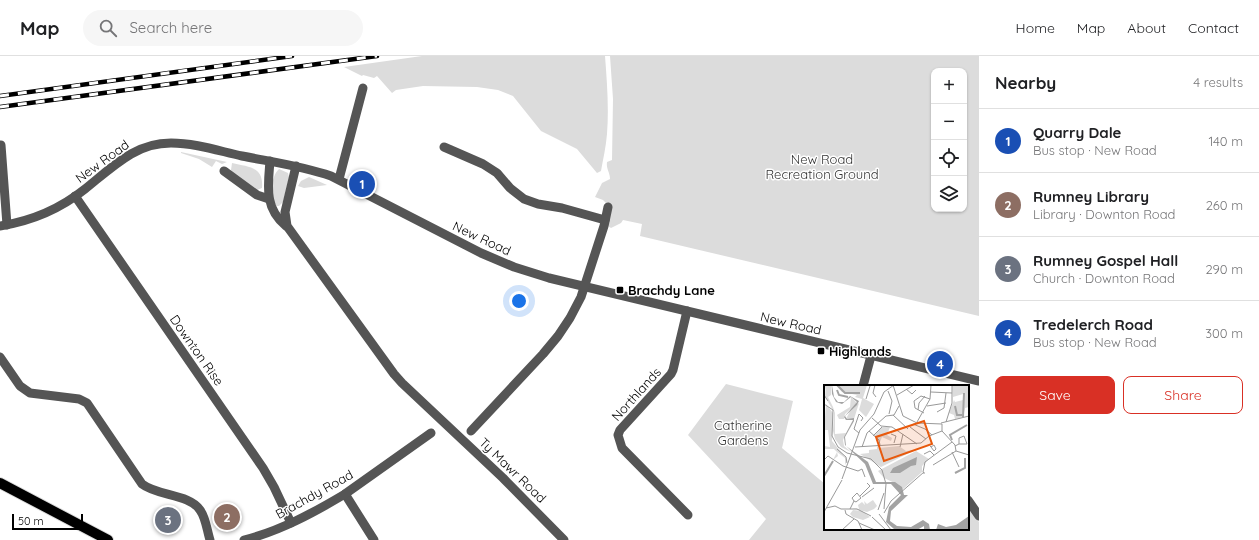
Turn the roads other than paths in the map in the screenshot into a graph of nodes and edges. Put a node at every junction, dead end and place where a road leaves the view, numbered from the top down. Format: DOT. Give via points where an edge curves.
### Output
graph roads {
  1 [pos="363,88"];
  2 [pos="1,145"];
  3 [pos="444,147"];
  4 [pos="270,161"];
  5 [pos="296,166"];
  6 [pos="224,171"];
  7 [pos="339,179"];
  8 [pos="76,196"];
  9 [pos="269,199"];
  10 [pos="608,207"];
  11 [pos="605,220"];
  12 [pos="3,225"];
  13 [pos="287,226"];
  14 [pos="584,287"];
  15 [pos="687,311"];
  16 [pos="0,356"];
  17 [pos="871,356"];
  18 [pos="960,376"];
  19 [pos="979,381"];
  20 [pos="863,385"];
  21 [pos="959,385"];
  22 [pos="471,431"];
  23 [pos="431,433"];
  24 [pos="0,483"];
  25 [pos="345,494"];
  26 [pos="969,501"];
  27 [pos="688,515"];
  28 [pos="979,516"];
  29 [pos="291,523"];
  30 [pos="108,540"];
  31 [pos="210,540"];
  32 [pos="244,540"];
  33 [pos="374,540"];
  34 [pos="564,540"];
  1 -- 7 [label="street"];
  2 -- 12 [label="street"];
  3 -- 11 [label="street" via="497,173 524,199"];
  4 -- 5 [label="street, New Road"];
  4 -- 8 [label="street, New Road" via="197,146 160,144 130,155"];
  4 -- 9 [label="street"];
  5 -- 7 [label="street, New Road"];
  5 -- 13 [label="street" via="285,212"];
  6 -- 9 [label="street" via="257,195"];
  7 -- 14 [label="street, New Road" via="492,259"];
  8 -- 12 [label="street, New Road" via="50,212 25,221"];
  8 -- 29 [label="street, Downton Rise" via="259,462"];
  9 -- 13 [label="street, Ty Mawr Road" via="276,214"];
  10 -- 11 [label="street"];
  11 -- 14 [label="street"];
  13 -- 34 [label="street, Ty Mawr Road" via="394,374"];
  14 -- 15 [label="street, New Road"];
  14 -- 22 [label="street" via="576,308 558,336"];
  15 -- 17 [label="street, New Road"];
  15 -- 27 [label="street, Northlands" via="671,374 624,425 618,435 622,448"];
  16 -- 31 [label="street" via="20,386 30,393 79,399 87,403 142,484 197,506 203,514"];
  17 -- 18 [label="street, New Road"];
  17 -- 20 [label="street"];
  18 -- 19 [label="street, New Road"];
  18 -- 21 [label="street"];
  23 -- 25 [label="street, Brachdy Road"];
  24 -- 30 [label="main road"];
  25 -- 29 [label="street, Brachdy Road"];
  25 -- 33 [label="street"];
  26 -- 28 [label="street"];
  29 -- 32 [label="street, Brachdy Road"];
}
